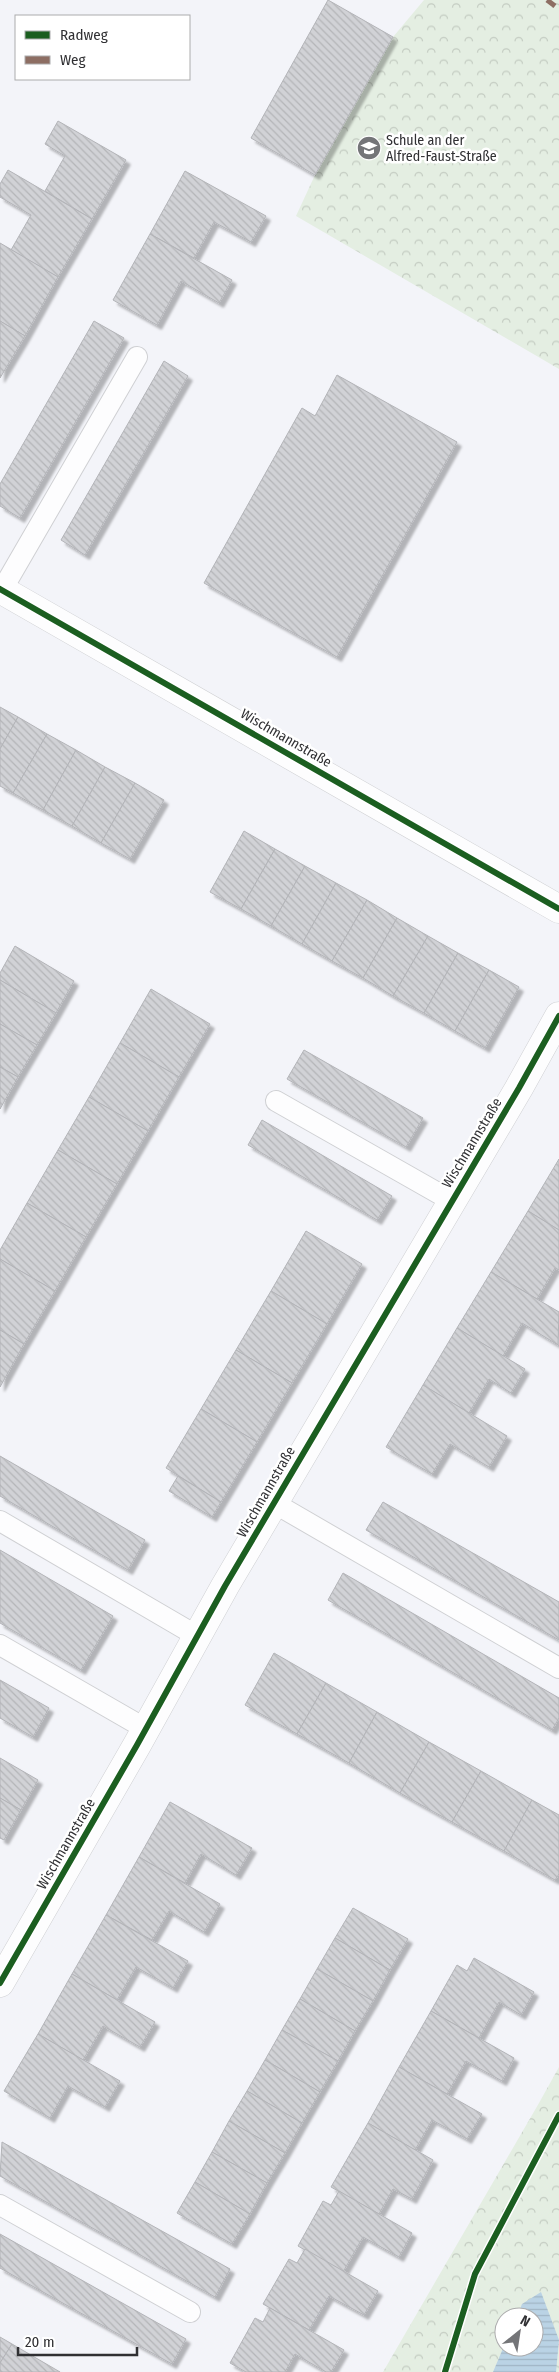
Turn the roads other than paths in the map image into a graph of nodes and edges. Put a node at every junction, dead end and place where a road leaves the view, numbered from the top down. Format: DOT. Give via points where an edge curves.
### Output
graph roads {
  1 [pos="136,356"];
  2 [pos="1,590"];
  3 [pos="559,909"];
  4 [pos="559,1016"];
  5 [pos="276,1101"];
  6 [pos="452,1201"];
  7 [pos="274,1503"];
  8 [pos="0,1521"];
  9 [pos="197,1636"];
  10 [pos="0,1645"];
  11 [pos="559,1668"];
  12 [pos="146,1729"];
  13 [pos="0,1983"];
  14 [pos="0,2205"];
  15 [pos="190,2312"];
  1 -- 2 [label="lane"];
  2 -- 3 [label="street, Wischmannstraße"];
  4 -- 6 [label="street, Wischmannstraße"];
  5 -- 6 [label="lane"];
  6 -- 7 [label="street, Wischmannstraße"];
  7 -- 9 [label="street, Wischmannstraße"];
  7 -- 11 [label="lane"];
  8 -- 9 [label="lane"];
  9 -- 12 [label="street, Wischmannstraße"];
  10 -- 12 [label="lane"];
  12 -- 13 [label="street, Wischmannstraße"];
  14 -- 15 [label="lane"];
}
